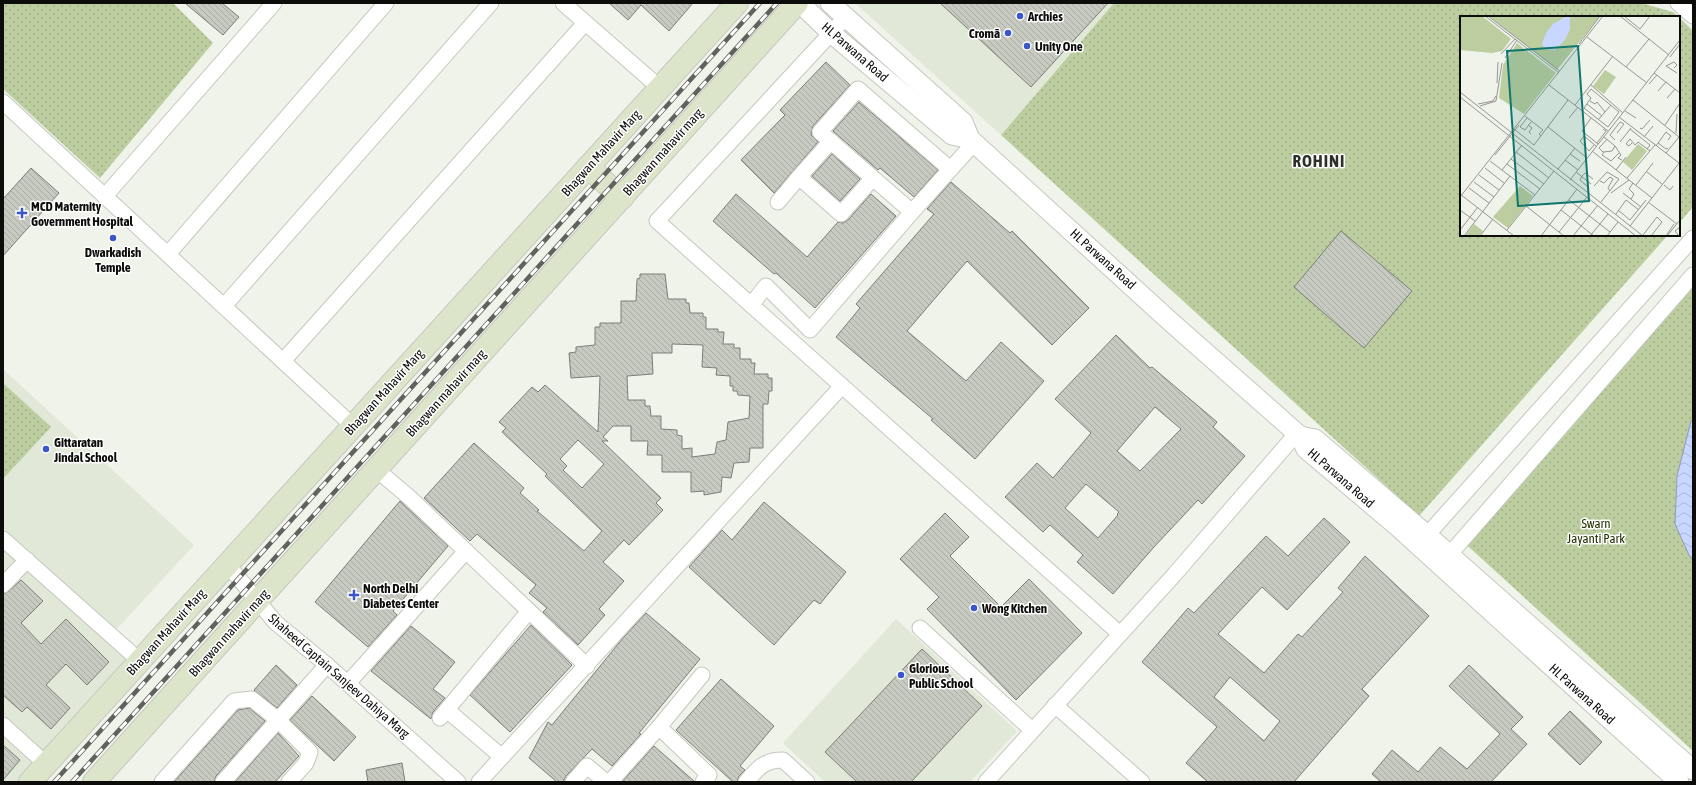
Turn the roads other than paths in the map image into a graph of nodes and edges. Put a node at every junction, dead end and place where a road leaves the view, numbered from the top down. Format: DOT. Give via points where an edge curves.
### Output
graph roads {
  1 [pos="274,3"];
  2 [pos="386,3"];
  3 [pos="491,3"];
  4 [pos="563,3"];
  5 [pos="737,3"];
  6 [pos="797,3"];
  7 [pos="800,3"];
  8 [pos="830,3"];
  9 [pos="1678,3"];
  10 [pos="1693,16"];
  11 [pos="845,18"];
  12 [pos="585,23"];
  13 [pos="831,32"];
  14 [pos="660,88"];
  15 [pos="3,102"];
  16 [pos="831,141"];
  17 [pos="972,141"];
  18 [pos="588,167"];
  19 [pos="950,169"];
  20 [pos="799,177"];
  21 [pos="873,178"];
  22 [pos="104,196"];
  23 [pos="622,198"];
  24 [pos="778,202"];
  25 [pos="912,212"];
  26 [pos="1693,238"];
  27 [pos="168,254"];
  28 [pos="1693,275"];
  29 [pos="751,305"];
  30 [pos="224,306"];
  31 [pos="283,361"];
  32 [pos="842,386"];
  33 [pos="353,426"];
  34 [pos="1299,434"];
  35 [pos="377,470"];
  36 [pos="3,539"];
  37 [pos="1423,541"];
  38 [pos="466,551"];
  39 [pos="27,560"];
  40 [pos="1444,560"];
  41 [pos="227,564"];
  42 [pos="3,586"];
  43 [pos="258,600"];
  44 [pos="530,611"];
  45 [pos="920,628"];
  46 [pos="1120,634"];
  47 [pos="140,661"];
  48 [pos="327,665"];
  49 [pos="587,666"];
  50 [pos="702,675"];
  51 [pos="348,683"];
  52 [pos="1055,705"];
  53 [pos="278,720"];
  54 [pos="3,725"];
  55 [pos="659,727"];
  56 [pos="1032,730"];
  57 [pos="502,757"];
  58 [pos="46,764"];
  59 [pos="1693,770"];
  60 [pos="30,782"];
  61 [pos="94,782"];
  62 [pos="162,782"];
  63 [pos="223,782"];
  64 [pos="289,782"];
  65 [pos="458,782"];
  66 [pos="479,782"];
  67 [pos="573,782"];
  68 [pos="606,782"];
  69 [pos="610,782"];
  70 [pos="703,782"];
  71 [pos="746,782"];
  72 [pos="807,782"];
  73 [pos="986,782"];
  74 [pos="1142,782"];
  75 [pos="1679,782"];
  1 -- 22 [label="street"];
  2 -- 27 [label="street"];
  3 -- 30 [label="street"];
  4 -- 12 [label="street"];
  5 -- 14 [label="main road, Bhagwan Mahavir Marg"];
  6 -- 23 [label="main road, Bhagwan mahavir marg"];
  7 -- 13 [label="street, HL Parwana Road"];
  8 -- 11 [label="street, HL Parwana Road"];
  9 -- 10 [label="street"];
  11 -- 13 [label="street"];
  11 -- 17 [label="street, HL Parwana Road" via="963,122"];
  12 -- 14 [label="street"];
  12 -- 31 [label="street"];
  13 -- 17 [label="street, HL Parwana Road" via="952,135"];
  13 -- 29 [label="street" via="657,221"];
  14 -- 18 [label="main road, Bhagwan Mahavir Marg"];
  15 -- 22 [label="street"];
  16 -- 19 [label="street" via="820,132 858,89"];
  16 -- 20 [label="street"];
  16 -- 21 [label="street"];
  17 -- 19 [label="street"];
  17 -- 34 [label="street, HL Parwana Road" via="1172,323"];
  18 -- 23 [label="main road"];
  18 -- 33 [label="main road, Bhagwan Mahavir Marg"];
  19 -- 25 [label="street"];
  20 -- 21 [label="street" via="841,214"];
  20 -- 24 [label="street"];
  21 -- 25 [label="street"];
  22 -- 27 [label="street"];
  23 -- 35 [label="main road, Bhagwan mahavir marg"];
  25 -- 29 [label="street" via="810,330 766,286"];
  26 -- 37 [label="street"];
  27 -- 30 [label="street"];
  28 -- 40 [label="street"];
  29 -- 32 [label="street"];
  30 -- 31 [label="street"];
  31 -- 33 [label="street"];
  32 -- 46 [label="street"];
  32 -- 49 [label="street"];
  33 -- 41 [label="main road, Bhagwan Mahavir Marg"];
  34 -- 37 [label="street, HL Parwana Road" via="1306,450"];
  34 -- 46 [label="street"];
  35 -- 38 [label="street"];
  35 -- 43 [label="main road, Bhagwan mahavir marg"];
  36 -- 39 [label="street"];
  37 -- 40 [label="street, HL Parwana Road"];
  38 -- 44 [label="street"];
  38 -- 51 [label="street"];
  39 -- 42 [label="street"];
  39 -- 47 [label="street"];
  40 -- 59 [label="street"];
  40 -- 75 [label="street, HL Parwana Road"];
  41 -- 43 [label="street, Shaheed Captain Sanjeev Dahiya Marg"];
  41 -- 47 [label="main road, Bhagwan Mahavir Marg"];
  43 -- 48 [label="street, Shaheed Captain Sanjeev Dahiya Marg" via="275,622"];
  43 -- 61 [label="main road, Bhagwan mahavir marg"];
  44 -- 49 [label="street"];
  44 -- 57 [label="street" via="444,714"];
  45 -- 56 [label="street"];
  46 -- 52 [label="street"];
  47 -- 58 [label="main road, Bhagwan Mahavir Marg"];
  48 -- 51 [label="street, Shaheed Captain Sanjeev Dahiya Marg"];
  48 -- 53 [label="street"];
  49 -- 57 [label="street"];
  50 -- 55 [label="street"];
  51 -- 65 [label="street, Shaheed Captain Sanjeev Dahiya Marg"];
  52 -- 56 [label="street"];
  52 -- 74 [label="street"];
  53 -- 62 [label="street" via="252,699 234,701"];
  53 -- 63 [label="street"];
  53 -- 64 [label="street" via="310,752 306,764"];
  54 -- 58 [label="street"];
  55 -- 69 [label="street"];
  55 -- 70 [label="street" via="709,775"];
  56 -- 73 [label="street"];
  57 -- 66 [label="street"];
  58 -- 60 [label="main road, Bhagwan Mahavir Marg"];
  67 -- 68 [label="street" via="587,766"];
  71 -- 72 [label="street" via="760,767 772,760 783,760"];
}
